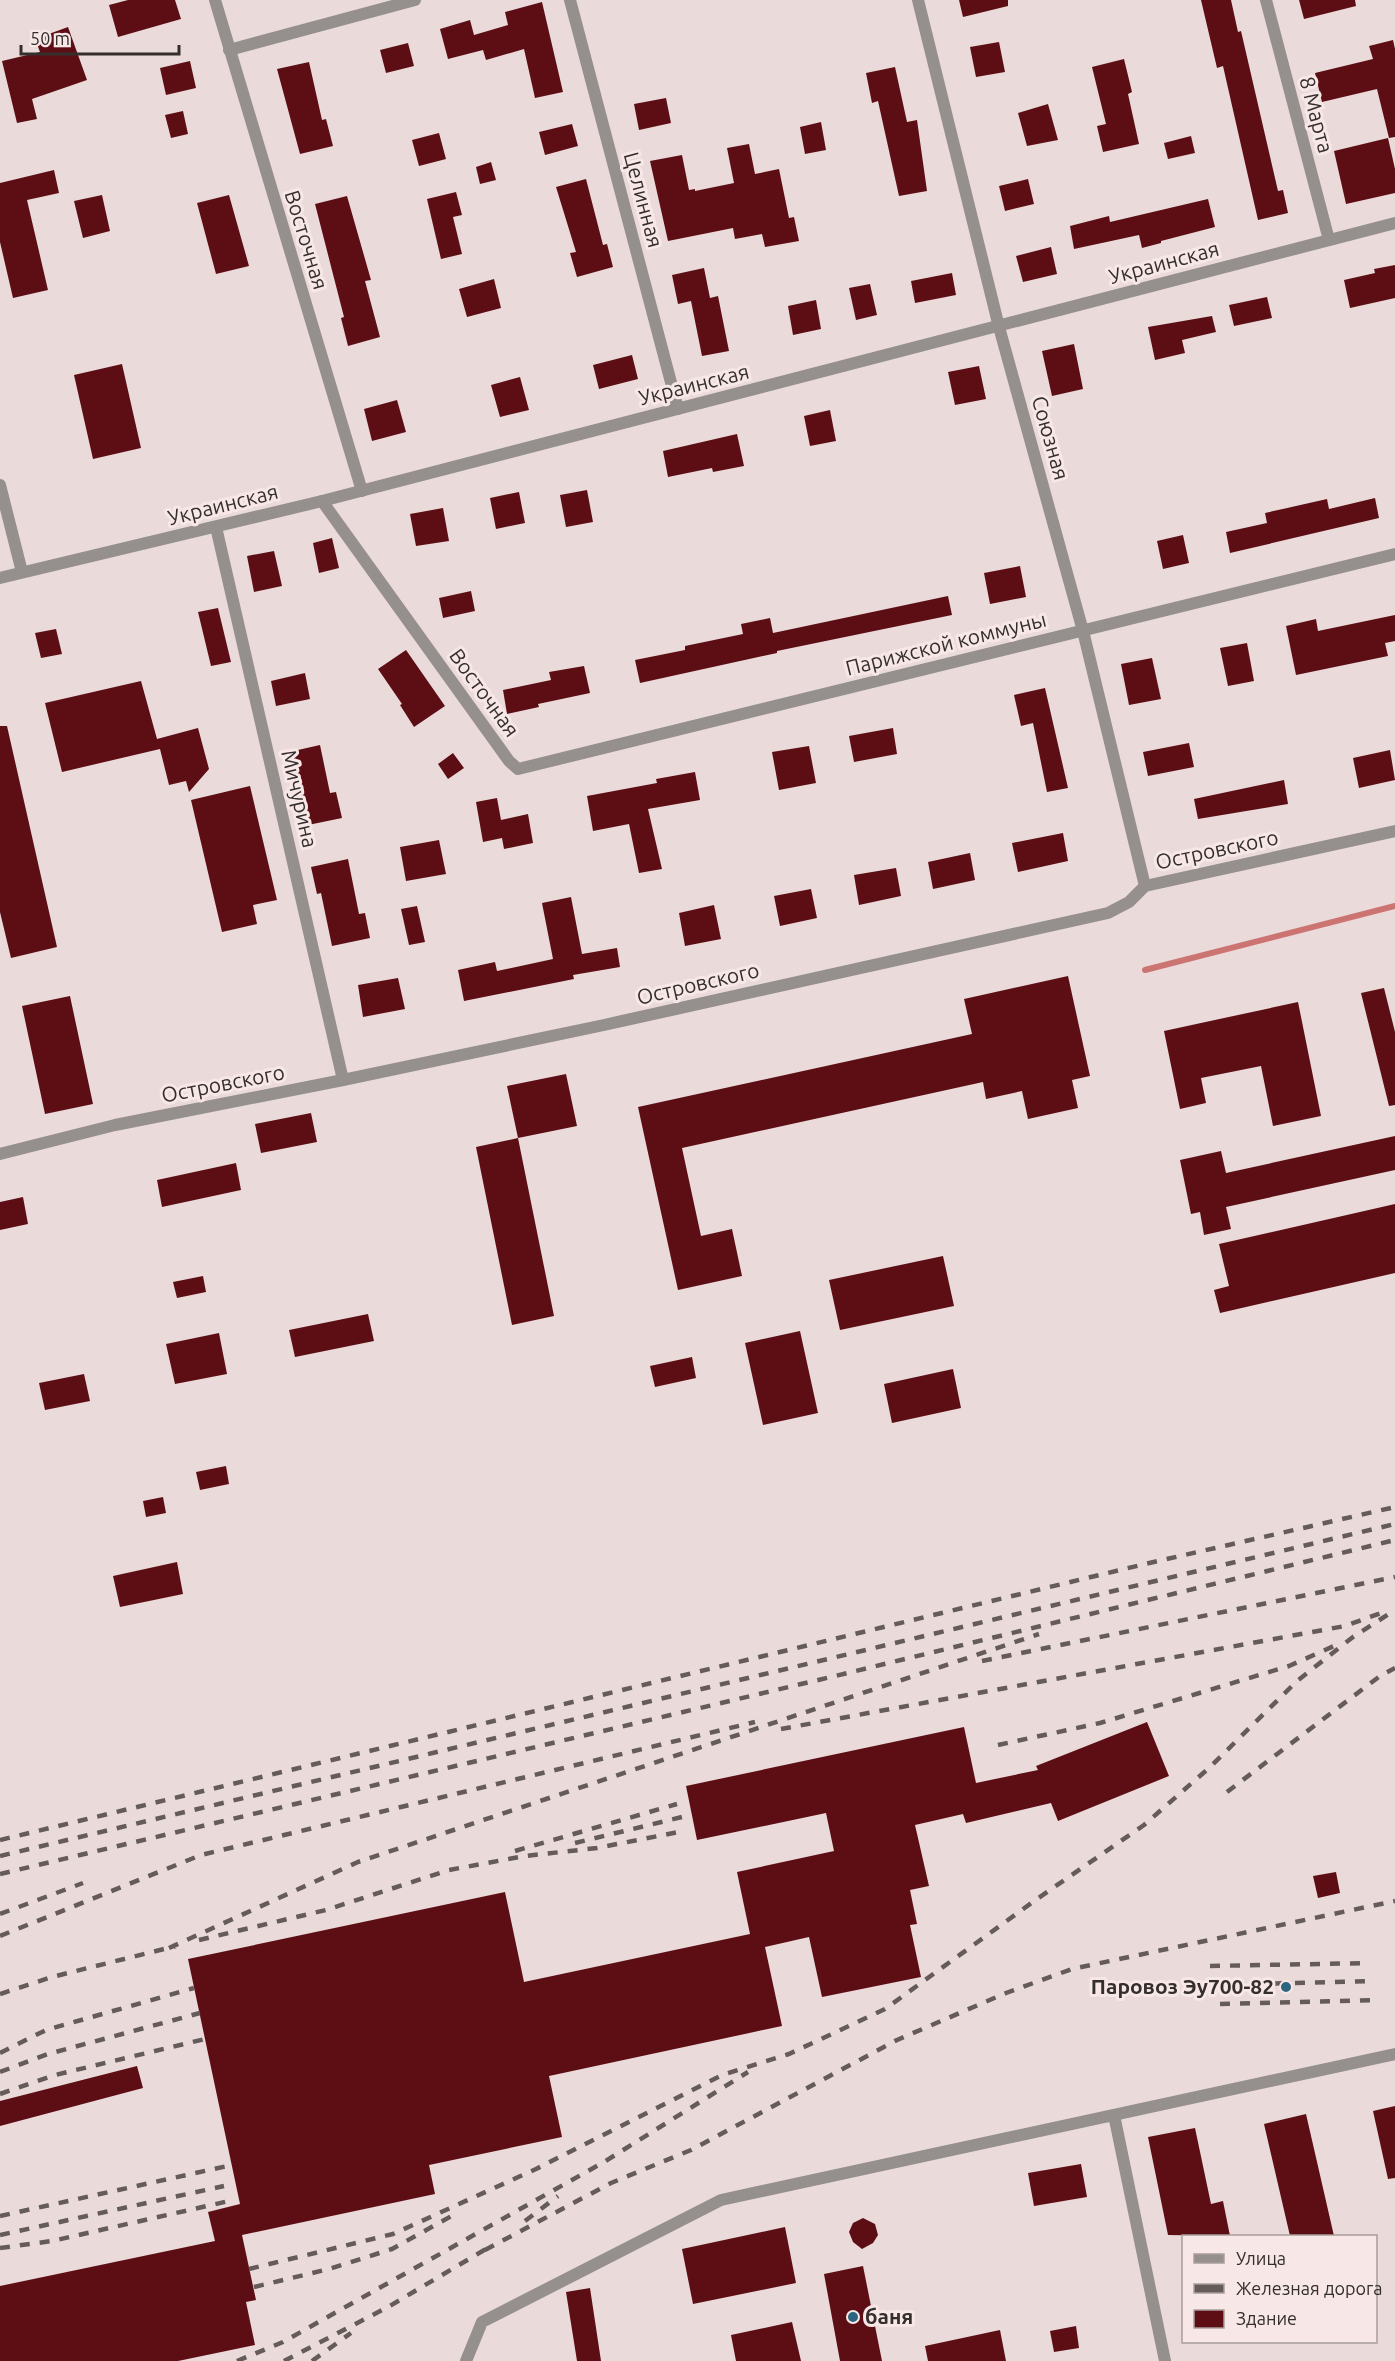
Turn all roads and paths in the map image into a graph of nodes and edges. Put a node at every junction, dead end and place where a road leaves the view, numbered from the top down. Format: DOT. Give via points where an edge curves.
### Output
graph roads {
  1 [pos="215,0"];
  2 [pos="415,0"];
  3 [pos="570,0"];
  4 [pos="918,0"];
  5 [pos="1266,0"];
  6 [pos="229,50"];
  7 [pos="1395,223"];
  8 [pos="1329,240"];
  9 [pos="999,327"];
  10 [pos="678,409"];
  11 [pos="0,485"];
  12 [pos="362,490"];
  13 [pos="322,501"];
  14 [pos="216,527"];
  15 [pos="1395,554"];
  16 [pos="22,572"];
  17 [pos="0,578"];
  18 [pos="1083,631"];
  19 [pos="509,761"];
  20 [pos="1395,831"];
  21 [pos="1145,886"];
  22 [pos="343,1080"];
  23 [pos="0,1154"];
  24 [pos="1395,2055"];
  25 [pos="1114,2115"];
  26 [pos="466,2361"];
  27 [pos="1165,2361"];
  1 -- 6 [label="street, Восточная"];
  2 -- 6 [label="street"];
  3 -- 10 [label="street, Целинная"];
  4 -- 9 [label="street, Союзная"];
  5 -- 8 [label="street, 8 Марта"];
  6 -- 12 [label="street, Восточная"];
  7 -- 8 [label="street, Украинская"];
  8 -- 9 [label="street, Украинская"];
  9 -- 10 [label="street, Украинская"];
  9 -- 18 [label="street, Союзная"];
  10 -- 12 [label="street, Украинская"];
  11 -- 16 [label="street"];
  12 -- 13 [label="street, Украинская"];
  13 -- 14 [label="street, Украинская"];
  13 -- 19 [label="street, Восточная"];
  14 -- 16 [label="street, Украинская"];
  14 -- 22 [label="street, Мичурина"];
  15 -- 18 [label="street, Парижской коммуны"];
  16 -- 17 [label="street, Украинская"];
  18 -- 19 [label="street, Парижской коммуны" via="518,769"];
  18 -- 21 [label="street, Союзная"];
  20 -- 21 [label="street, Островского"];
  21 -- 22 [label="street, Островского" via="1130,902 1108,913"];
  22 -- 23 [label="street, Островского" via="115,1125"];
  24 -- 25 [label="street"];
  25 -- 26 [label="street" via="722,2200 482,2322"];
  25 -- 27 [label="street"];
}
